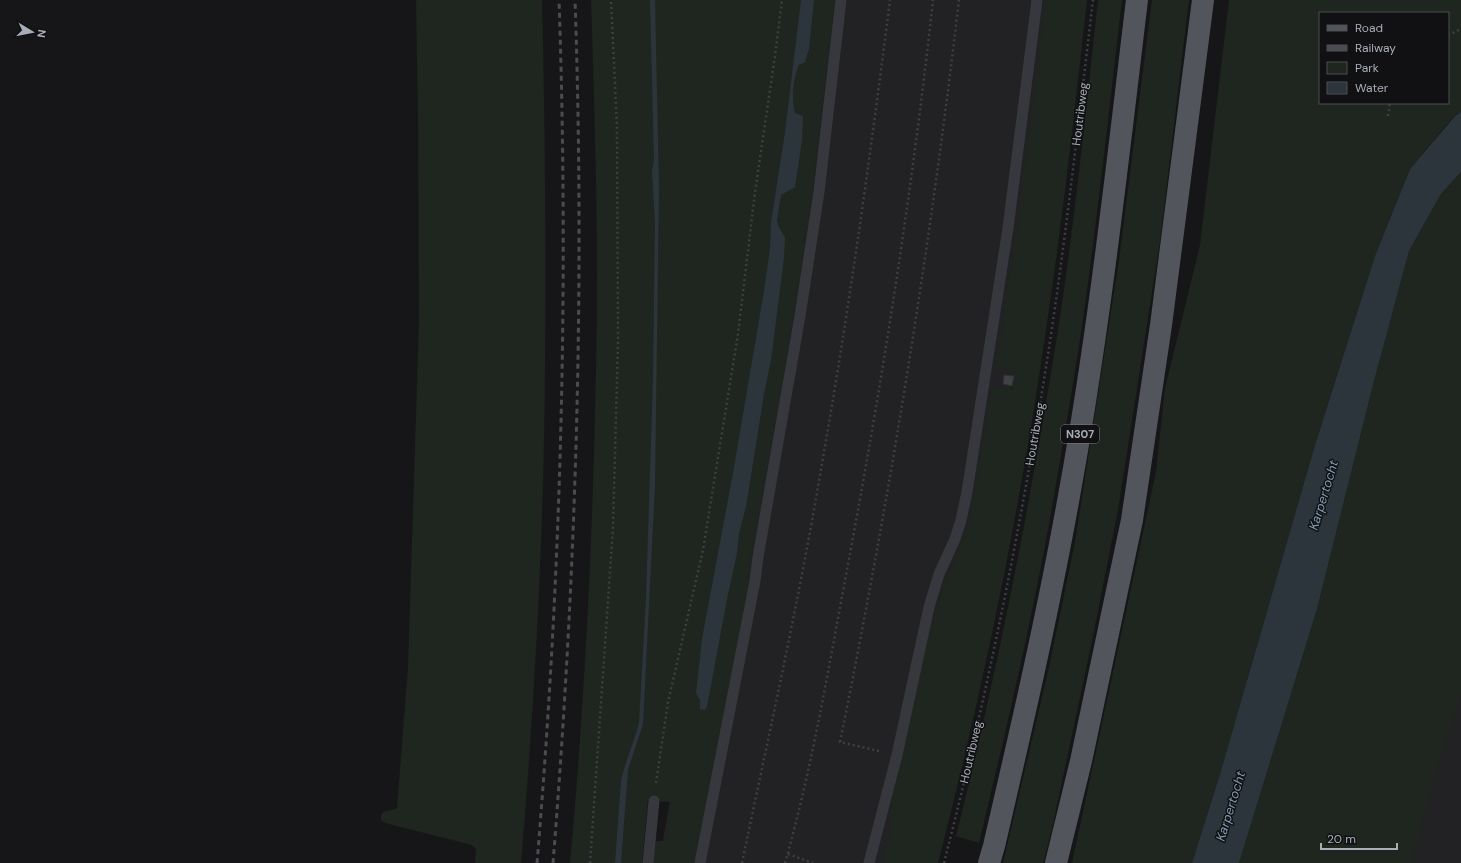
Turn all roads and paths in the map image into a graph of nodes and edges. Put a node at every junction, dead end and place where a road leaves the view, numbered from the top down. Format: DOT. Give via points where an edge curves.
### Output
graph roads {
  1 [pos="611,0"];
  2 [pos="782,0"];
  3 [pos="841,0"];
  4 [pos="890,0"];
  5 [pos="933,0"];
  6 [pos="959,0"];
  7 [pos="1037,0"];
  8 [pos="1093,0"];
  9 [pos="1137,0"];
  10 [pos="1204,0"];
  11 [pos="1461,30"];
  12 [pos="1449,35"];
  13 [pos="1390,104"];
  14 [pos="1388,116"];
  15 [pos="897,755"];
  16 [pos="654,801"];
  17 [pos="788,854"];
  18 [pos="590,863"];
  19 [pos="648,863"];
  20 [pos="700,863"];
  21 [pos="742,863"];
  22 [pos="785,863"];
  23 [pos="813,863"];
  24 [pos="870,863"];
  25 [pos="944,863"];
  26 [pos="989,863"];
  27 [pos="1056,863"];
  1 -- 18 [label="path" via="617,128 618,342 613,528"];
  2 -- 16 [label="path" via="738,334 703,550 668,702"];
  3 -- 20 [label="lane" via="819,192 800,316 756,581"];
  4 -- 21 [label="path" via="856,257 820,475 790,636"];
  5 -- 17 [label="path" via="903,239 879,392 815,740"];
  6 -- 15 [label="path" via="938,172 906,381 875,563 840,742"];
  7 -- 15 [label="lane" via="1008,228 967,492 961,520 939,574 929,607"];
  8 -- 25 [label="path, Houtribweg" via="1052,328 1028,472 991,663"];
  9 -- 26 [label="main road, N307" via="1099,313 1070,495 1035,665"];
  10 -- 27 [label="main road" via="1132,520 1081,761"];
  11 -- 12 [label="path"];
  13 -- 14 [label="path"];
  15 -- 24 [label="lane"];
  16 -- 19 [label="lane"];
  17 -- 22 [label="path"];
  17 -- 23 [label="path"];
}
